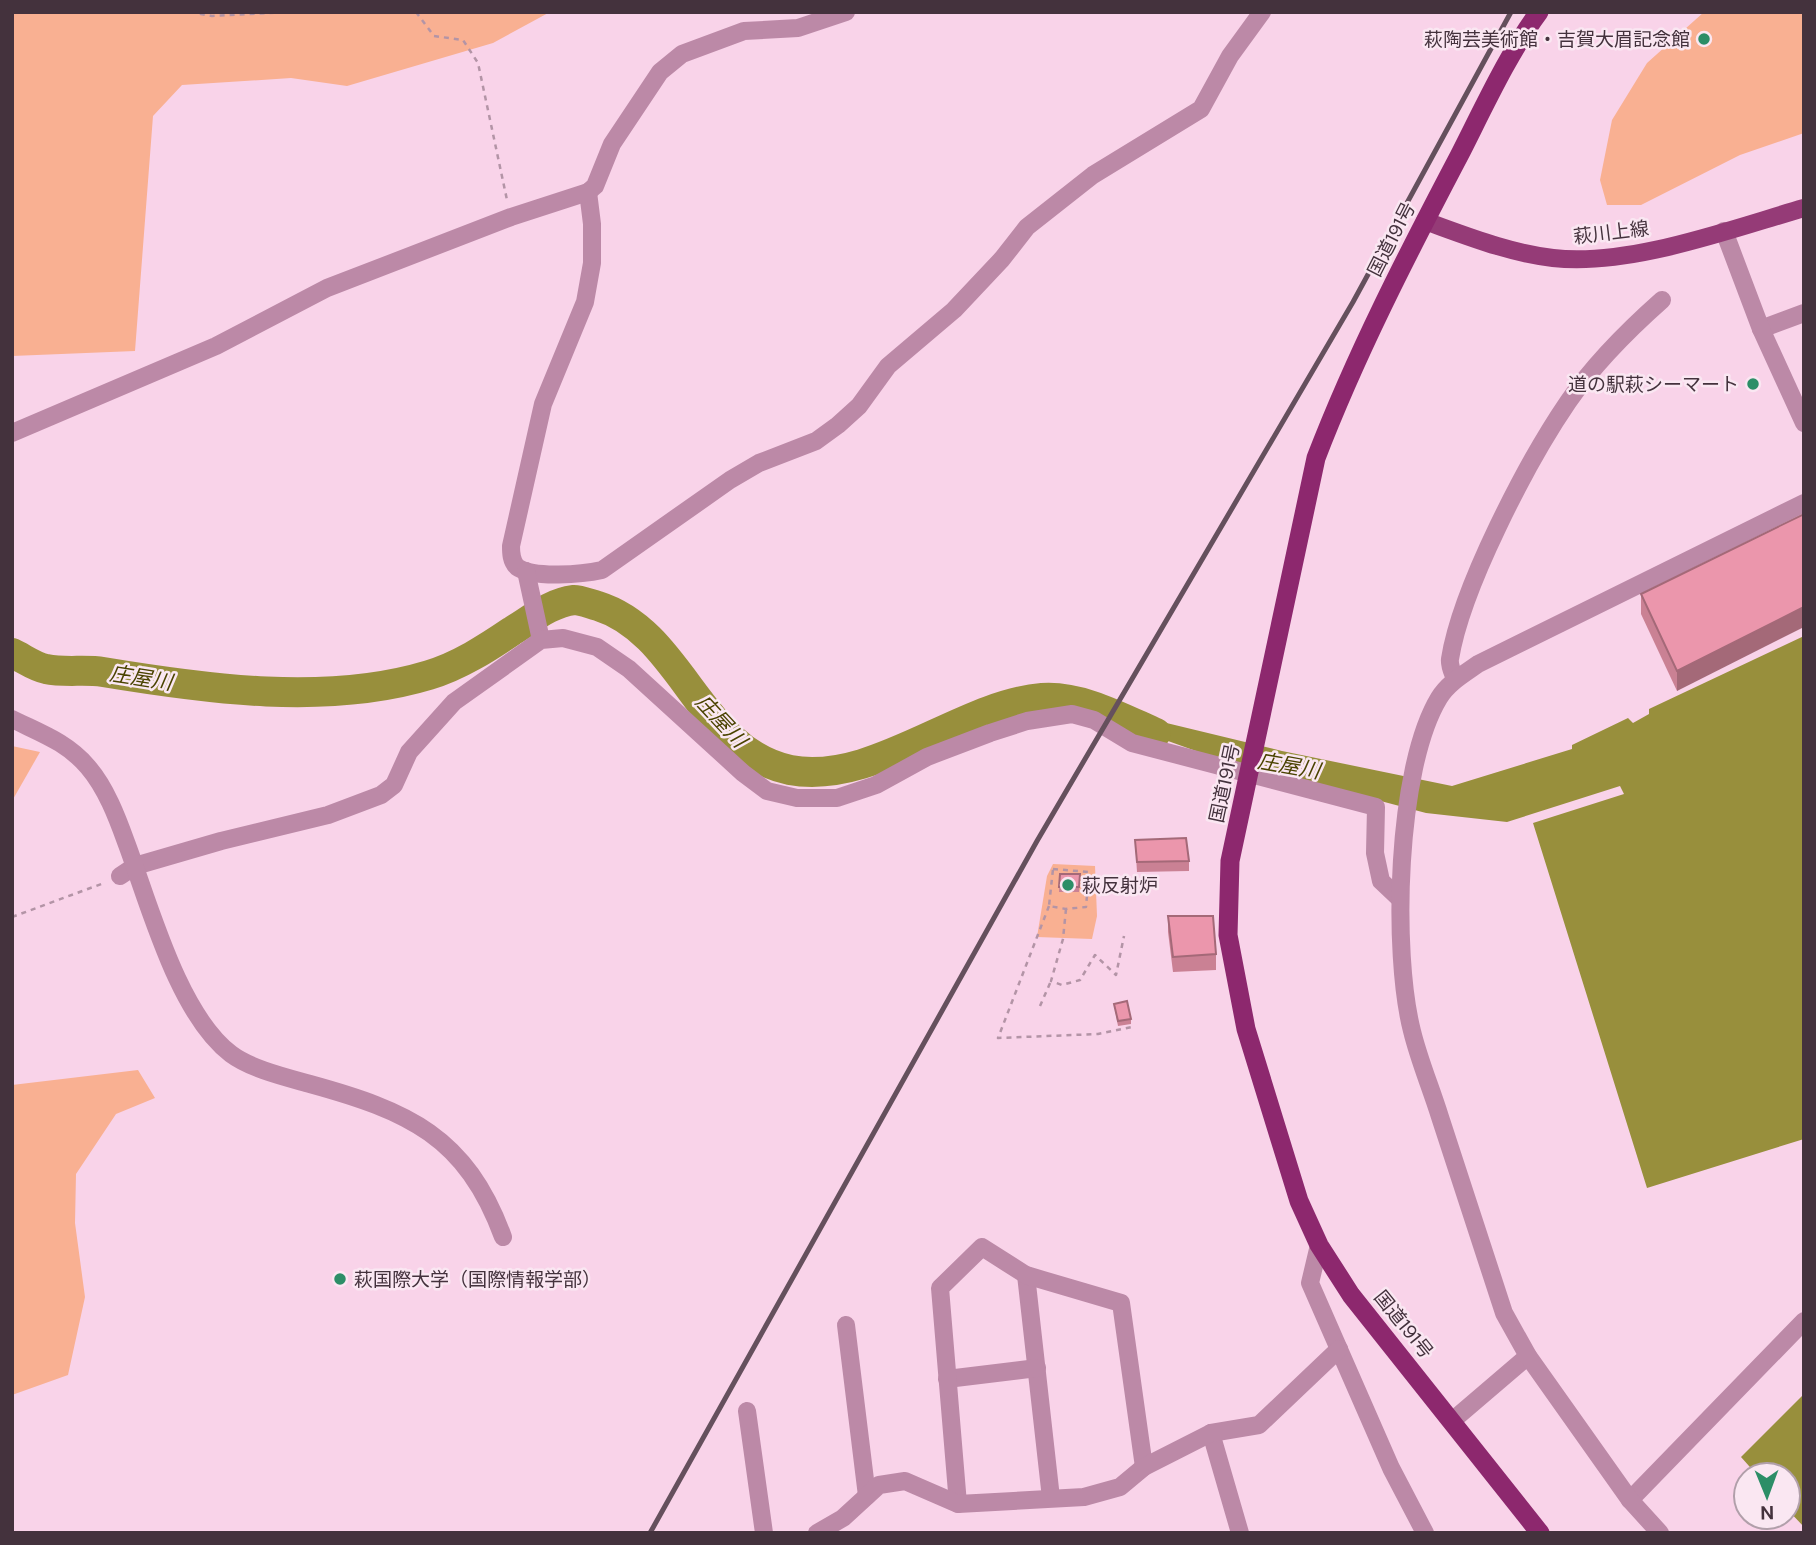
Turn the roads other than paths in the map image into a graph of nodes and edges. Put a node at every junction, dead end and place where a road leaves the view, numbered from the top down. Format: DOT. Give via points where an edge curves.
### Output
graph roads {
  1 [pos="846,12"];
  2 [pos="1262,12"];
  3 [pos="1539,12"];
  4 [pos="588,192"];
  5 [pos="1804,208"];
  6 [pos="1425,221"];
  7 [pos="1724,231"];
  8 [pos="1662,300"];
  9 [pos="1804,313"];
  10 [pos="1761,329"];
  11 [pos="1804,423"];
  12 [pos="12,433"];
  13 [pos="1804,503"];
  14 [pos="526,571"];
  15 [pos="541,640"];
  16 [pos="1455,679"];
  17 [pos="12,719"];
  18 [pos="1250,771"];
  19 [pos="128,871"];
  20 [pos="1401,899"];
  21 [pos="502,1237"];
  22 [pos="1319,1245"];
  23 [pos="1026,1275"];
  24 [pos="1804,1321"];
  25 [pos="846,1325"];
  26 [pos="1339,1349"];
  27 [pos="1528,1356"];
  28 [pos="1037,1368"];
  29 [pos="947,1379"];
  30 [pos="747,1411"];
  31 [pos="1452,1421"];
  32 [pos="1211,1433"];
  33 [pos="1144,1467"];
  34 [pos="867,1496"];
  35 [pos="1051,1498"];
  36 [pos="1630,1500"];
  37 [pos="958,1504"];
  38 [pos="764,1533"];
  39 [pos="770,1533"];
  40 [pos="779,1533"];
  41 [pos="817,1533"];
  42 [pos="1240,1533"];
  43 [pos="1425,1533"];
  44 [pos="1540,1533"];
  45 [pos="1660,1533"];
  1 -- 4 [label="street" via="798,28 744,32 682,54 660,72 612,144 595,186"];
  2 -- 14 [label="street" via="1230,56 1201,109 1093,175 1027,227 954,310 888,366 859,406 838,425 816,441 759,463 730,480 602,569 578,575"];
  3 -- 6 [label="highway, 国道191号"];
  4 -- 12 [label="street" via="327,288 216,346"];
  4 -- 14 [label="street" via="592,237 585,302 542,404 511,546 511,558"];
  5 -- 7 [label="main road, 萩川上線"];
  6 -- 7 [label="main road, 萩川上線" via="1503,248 1555,258 1628,254"];
  6 -- 18 [label="highway, 国道191号" via="1345,384 1316,458"];
  7 -- 10 [label="street"];
  8 -- 16 [label="street" via="1596,365 1540,447 1466,604 1449,662"];
  9 -- 10 [label="street"];
  10 -- 11 [label="street"];
  13 -- 16 [label="street"];
  14 -- 15 [label="street"];
  15 -- 18 [label="street" via="563,638 597,646 645,683 743,773 767,791 797,798 837,798 990,733 1072,714 1094,720 1132,743"];
  15 -- 19 [label="street" via="454,702 409,752 394,785 380,795 328,815 221,841"];
  16 -- 20 [label="street" via="1430,717 1413,775"];
  17 -- 19 [label="street" via="59,741 89,767 114,809"];
  18 -- 20 [label="street" via="1376,807 1381,881"];
  18 -- 22 [label="highway, 国道191号" via="1229,873 1228,935 1233,971 1273,1120"];
  19 -- 21 [label="street" via="197,1018 231,1055 281,1076 361,1098 417,1122 471,1174 490,1203"];
  20 -- 27 [label="street" via="1402,974 1412,1031 1504,1313"];
  22 -- 26 [label="street" via="1310,1283"];
  22 -- 31 [label="highway, 国道191号" via="1351,1295"];
  23 -- 28 [label="street"];
  23 -- 29 [label="street" via="982,1247 940,1288"];
  23 -- 33 [label="street" via="1121,1303"];
  24 -- 36 [label="street"];
  25 -- 34 [label="street"];
  26 -- 32 [label="street" via="1259,1424"];
  26 -- 43 [label="street"];
  27 -- 31 [label="street"];
  27 -- 36 [label="street"];
  28 -- 29 [label="street"];
  28 -- 35 [label="street"];
  29 -- 37 [label="street"];
  30 -- 38 [label="street"];
  31 -- 44 [label="highway, 国道191号"];
  32 -- 33 [label="street"];
  32 -- 42 [label="street"];
  33 -- 35 [label="street" via="1120,1487 1084,1497"];
  34 -- 37 [label="street" via="879,1485 905,1481"];
  34 -- 41 [label="street"];
  35 -- 37 [label="street"];
  36 -- 45 [label="street"];
  39 -- 40 [label="street"];
}
